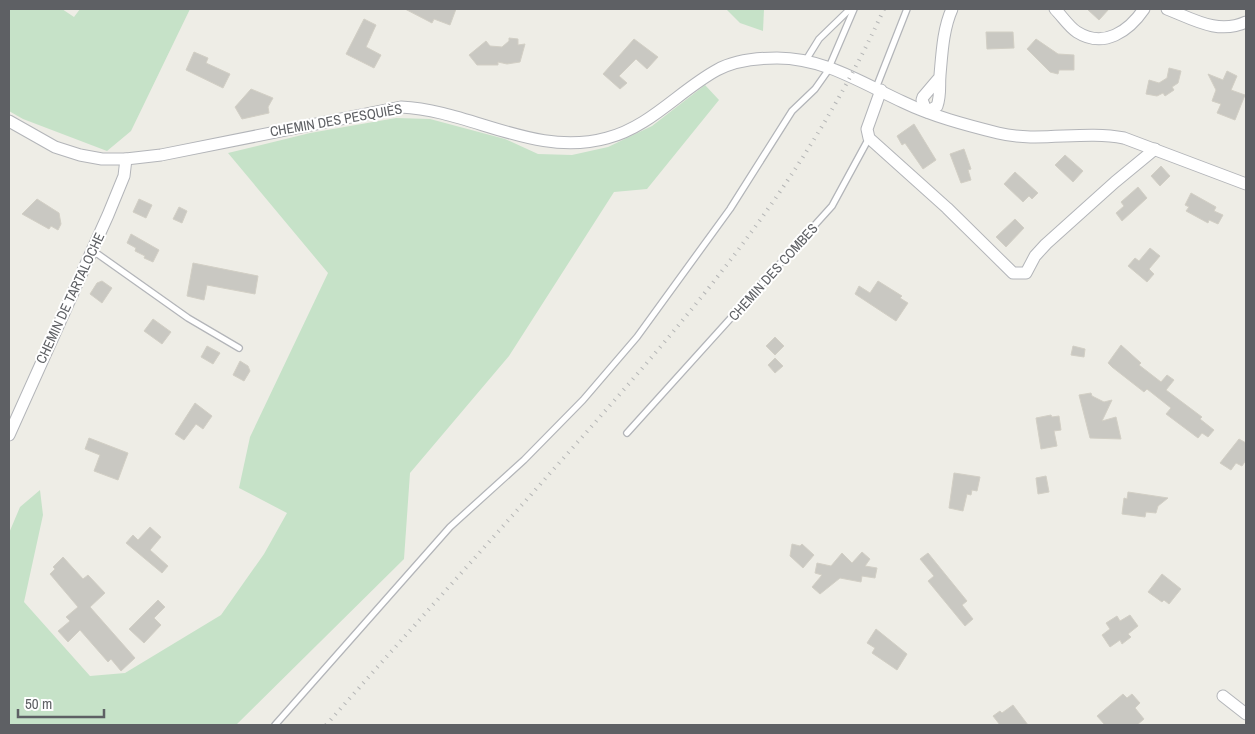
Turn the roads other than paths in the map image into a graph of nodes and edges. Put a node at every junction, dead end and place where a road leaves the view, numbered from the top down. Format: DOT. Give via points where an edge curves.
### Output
graph roads {
  1 [pos="850,9"];
  2 [pos="854,9"];
  3 [pos="908,9"];
  4 [pos="952,9"];
  5 [pos="1055,9"];
  6 [pos="1144,9"];
  7 [pos="1167,9"];
  8 [pos="1246,22"];
  9 [pos="806,60"];
  10 [pos="830,67"];
  11 [pos="940,77"];
  12 [pos="879,89"];
  13 [pos="922,100"];
  14 [pos="932,109"];
  15 [pos="9,121"];
  16 [pos="869,138"];
  17 [pos="1155,149"];
  18 [pos="126,159"];
  19 [pos="1246,184"];
  20 [pos="92,250"];
  21 [pos="239,348"];
  22 [pos="626,433"];
  23 [pos="9,435"];
  24 [pos="1223,696"];
  25 [pos="1246,714"];
  26 [pos="275,725"];
  1 -- 9 [label="lane" via="819,39"];
  2 -- 10 [label="lane"];
  3 -- 12 [label="lane"];
  4 -- 11 [label="street" via="945,29"];
  5 -- 6 [label="street" via="1076,31 1085,36 1106,38 1118,36"];
  7 -- 8 [label="street" via="1213,27 1238,26"];
  9 -- 10 [label="street, CHEMIN DES PESQUIÈS"];
  9 -- 18 [label="street, CHEMIN DES PESQUIÈS" via="762,58 727,66 702,79 623,133 586,142 543,142 515,136 454,114 401,107"];
  10 -- 12 [label="street, CHEMIN DES PESQUIÈS"];
  10 -- 26 [label="lane" via="815,89 792,111 730,209 637,337 524,460 450,527"];
  11 -- 13 [label="street"];
  11 -- 14 [label="street" via="941,89"];
  12 -- 13 [label="street, CHEMIN DES PESQUIÈS"];
  12 -- 14 [label="street, CHEMIN DES PESQUIÈS"];
  12 -- 16 [label="street, CHEMIN DES COMBES" via="867,129"];
  13 -- 14 [label="street"];
  14 -- 17 [label="street, CHEMIN DES PESQUIÈS" via="999,133 1020,136 1108,134"];
  15 -- 18 [label="street, CHEMIN DES PESQUIÈS" via="55,146 80,155"];
  16 -- 17 [label="street" via="1014,273 1026,273 1046,244"];
  16 -- 22 [label="lane, CHEMIN DES COMBES" via="832,206"];
  17 -- 19 [label="street, CHEMIN DES PESQUIÈS"];
  18 -- 20 [label="street, CHEMIN DE TARTALOCHE" via="124,176"];
  20 -- 21 [label="lane" via="188,318"];
  20 -- 23 [label="street, CHEMIN DE TARTALOCHE"];
  24 -- 25 [label="street"];
}
